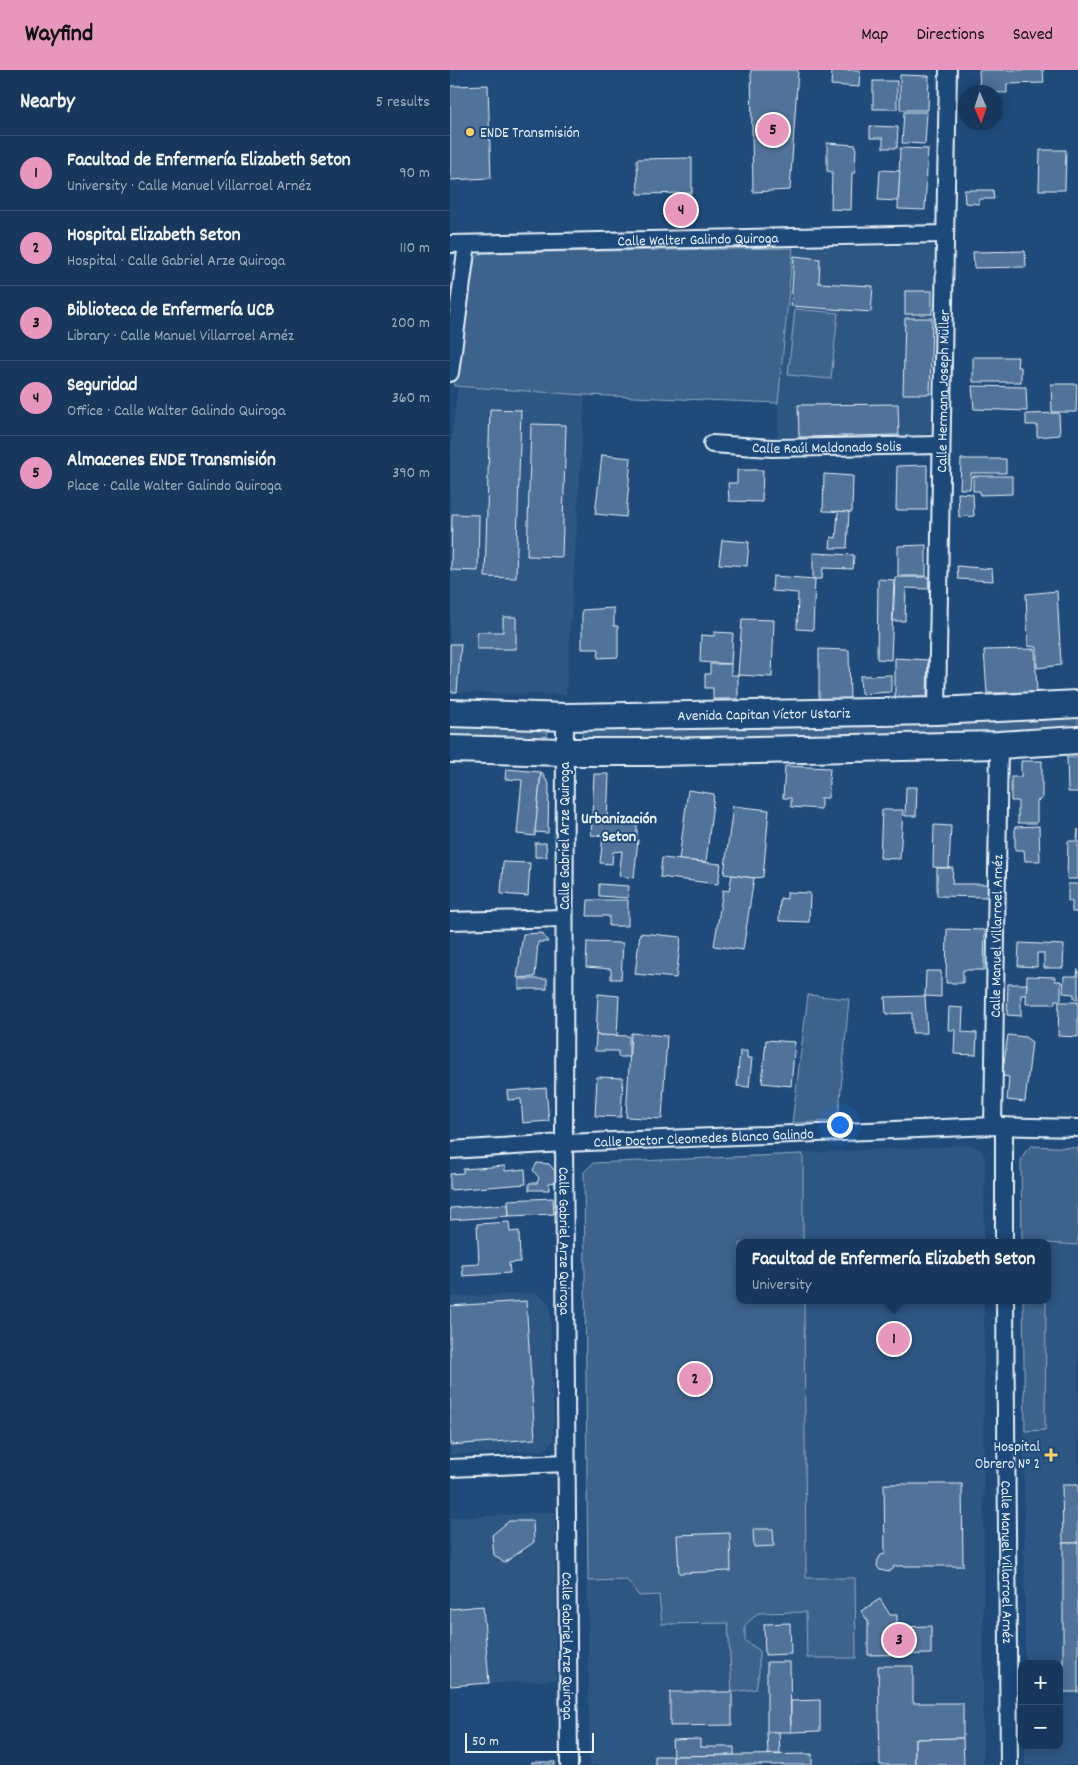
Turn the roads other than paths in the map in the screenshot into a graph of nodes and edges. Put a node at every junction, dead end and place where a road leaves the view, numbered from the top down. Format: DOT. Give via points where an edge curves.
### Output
graph roads {
  1 [pos="948,70"];
  2 [pos="945,234"];
  3 [pos="450,244"];
  4 [pos="467,244"];
  5 [pos="450,373"];
  6 [pos="712,444"];
  7 [pos="941,445"];
  8 [pos="1078,704"];
  9 [pos="937,711"];
  10 [pos="450,713"];
  11 [pos="565,717"];
  12 [pos="1078,740"];
  13 [pos="999,746"];
  14 [pos="450,749"];
  15 [pos="564,752"];
  16 [pos="564,918"];
  17 [pos="450,921"];
  18 [pos="998,1126"];
  19 [pos="1078,1128"];
  20 [pos="564,1143"];
  21 [pos="450,1150"];
  22 [pos="1004,1239"];
  23 [pos="1005,1304"];
  24 [pos="566,1463"];
  25 [pos="450,1468"];
  26 [pos="569,1765"];
  27 [pos="1009,1765"];
  1 -- 2 [label="street, Calle Hermann Joseph Müller"];
  2 -- 4 [label="street, Calle Walter Galindo Quiroga"];
  2 -- 7 [label="street, Calle Hermann Joseph Müller"];
  3 -- 4 [label="street, Calle Walter Galindo Quiroga"];
  4 -- 5 [label="street"];
  6 -- 7 [label="street, Calle Raúl Maldonado Solis" via="772,448"];
  7 -- 9 [label="street, Calle Hermann Joseph Müller"];
  8 -- 9 [label="main road, Avenida Capitan Víctor Ustariz"];
  9 -- 11 [label="main road, Avenida Capitan Víctor Ustariz"];
  10 -- 11 [label="main road, Avenida Capitan Víctor Ustariz"];
  11 -- 15 [label="street, Calle Gabriel Arze Quiroga"];
  12 -- 13 [label="main road"];
  13 -- 15 [label="main road"];
  13 -- 18 [label="street, Calle Manuel Villarroel Arnéz"];
  14 -- 15 [label="main road"];
  15 -- 16 [label="street, Calle Gabriel Arze Quiroga"];
  16 -- 17 [label="street"];
  16 -- 20 [label="street, Calle Gabriel Arze Quiroga"];
  18 -- 19 [label="street, Calle Doctor Cleomedes Blanco Galindo"];
  18 -- 20 [label="street, Calle Doctor Cleomedes Blanco Galindo"];
  18 -- 22 [label="street, Calle Manuel Villarroel Arnéz"];
  20 -- 21 [label="street, Calle Doctor Cleomedes Blanco Galindo"];
  20 -- 24 [label="street, Calle Gabriel Arze Quiroga"];
  23 -- 27 [label="street, Calle Manuel Villarroel Arnéz"];
  24 -- 25 [label="street"];
  24 -- 26 [label="street, Calle Gabriel Arze Quiroga"];
}
